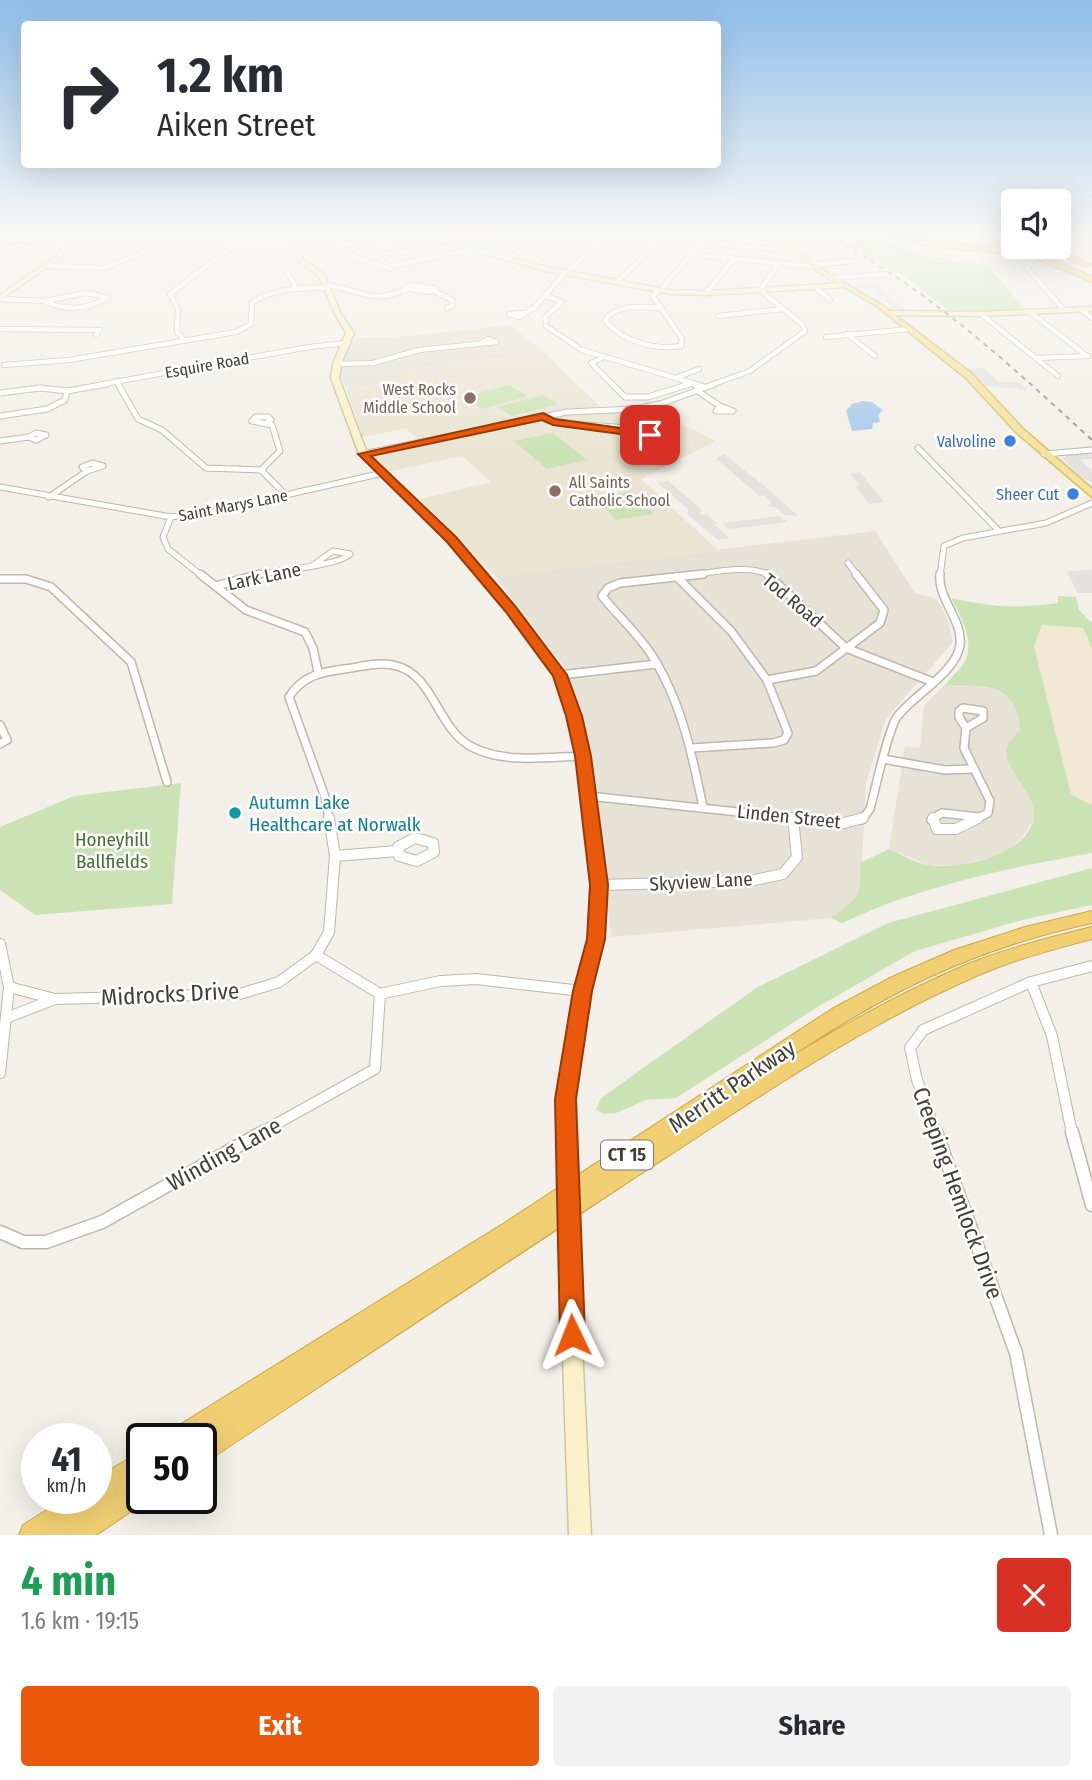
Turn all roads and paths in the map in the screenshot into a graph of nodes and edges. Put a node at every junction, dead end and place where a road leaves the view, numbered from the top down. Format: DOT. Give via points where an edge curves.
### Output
graph roads {
  1 [pos="177,308"];
  2 [pos="252,308"];
  3 [pos="335,308"];
  4 [pos="534,308"];
  5 [pos="556,308"];
  6 [pos="660,308"];
  7 [pos="881,308"];
  8 [pos="1062,308"];
  9 [pos="622,309"];
  10 [pos="783,309"];
  11 [pos="1080,309"];
  12 [pos="1092,309"];
  13 [pos="1064,310"];
  14 [pos="1030,312"];
  15 [pos="523,313"];
  16 [pos="889,313"];
  17 [pos="981,314"];
  18 [pos="718,316"];
  19 [pos="1092,318"];
  20 [pos="0,329"];
  21 [pos="909,329"];
  22 [pos="847,334"];
  23 [pos="96,335"];
  24 [pos="826,337"];
  25 [pos="184,340"];
  26 [pos="348,343"];
  27 [pos="481,343"];
  28 [pos="875,356"];
  29 [pos="1090,356"];
  30 [pos="604,357"];
  31 [pos="1035,358"];
  32 [pos="1,364"];
  33 [pos="337,364"];
  34 [pos="699,369"];
  35 [pos="1058,376"];
  36 [pos="678,377"];
  37 [pos="117,381"];
  38 [pos="693,383"];
  39 [pos="704,387"];
  40 [pos="695,390"];
  41 [pos="67,391"];
  42 [pos="0,393"];
  43 [pos="720,405"];
  44 [pos="0,416"];
  45 [pos="543,417"];
  46 [pos="267,423"];
  47 [pos="29,437"];
  48 [pos="0,440"];
  49 [pos="651,446"];
  50 [pos="918,448"];
  51 [pos="1092,450"];
  52 [pos="363,454"];
  53 [pos="1044,454"];
  54 [pos="261,470"];
  55 [pos="87,471"];
  56 [pos="383,473"];
  57 [pos="0,487"];
  58 [pos="1092,494"];
  59 [pos="286,495"];
  60 [pos="49,497"];
  61 [pos="1092,503"];
  62 [pos="171,517"];
  63 [pos="999,531"];
  64 [pos="848,563"];
  65 [pos="313,565"];
  66 [pos="677,577"];
  67 [pos="0,579"];
  68 [pos="216,586"];
  69 [pos="846,648"];
  70 [pos="657,664"];
  71 [pos="318,672"];
  72 [pos="560,675"];
  73 [pos="767,680"];
  74 [pos="933,682"];
  75 [pos="0,725"];
  76 [pos="966,728"];
  77 [pos="0,744"];
  78 [pos="691,748"];
  79 [pos="583,756"];
  80 [pos="883,759"];
  81 [pos="972,769"];
  82 [pos="167,782"];
  83 [pos="588,796"];
  84 [pos="703,807"];
  85 [pos="793,817"];
  86 [pos="979,817"];
  87 [pos="397,851"];
  88 [pos="335,856"];
  89 [pos="599,885"];
  90 [pos="1092,917"];
  91 [pos="1092,933"];
  92 [pos="0,944"];
  93 [pos="316,955"];
  94 [pos="1092,966"];
  95 [pos="1031,982"];
  96 [pos="9,987"];
  97 [pos="582,991"];
  98 [pos="380,994"];
  99 [pos="55,999"];
  100 [pos="6,1018"];
  101 [pos="0,1073"];
  102 [pos="1092,1205"];
  103 [pos="0,1232"];
  104 [pos="206,1423"];
  105 [pos="217,1440"];
  106 [pos="126,1500"];
  107 [pos="65,1514"];
  108 [pos="33,1535"];
  109 [pos="72,1535"];
  110 [pos="580,1535"];
  111 [pos="1051,1535"];
  1 -- 25 [label="street" via="177,332"];
  2 -- 25 [label="street" via="255,319 243,330"];
  3 -- 26 [label="main road" via="350,333"];
  4 -- 15 [label="street"];
  5 -- 30 [label="street" via="545,317 550,331"];
  6 -- 9 [label="street"];
  6 -- 9 [label="street" via="683,340 681,346 649,343 613,330 606,318"];
  7 -- 16 [label="main road"];
  8 -- 13 [label="street"];
  10 -- 18 [label="street"];
  10 -- 39 [label="street" via="804,327 803,334 750,371"];
  11 -- 12 [label="main road"];
  11 -- 13 [label="main road"];
  11 -- 19 [label="street"];
  13 -- 14 [label="main road"];
  14 -- 17 [label="main road"];
  14 -- 29 [label="street"];
  16 -- 17 [label="main road"];
  16 -- 21 [label="main road"];
  17 -- 31 [label="street"];
  20 -- 23 [label="street" via="100,330"];
  21 -- 22 [label="street"];
  21 -- 53 [label="main road" via="969,376"];
  22 -- 24 [label="street"];
  22 -- 28 [label="street"];
  25 -- 32 [label="street" via="69,360"];
  26 -- 33 [label="main road"];
  26 -- 37 [label="street, Esquire Road"];
  27 -- 33 [label="street" via="373,363"];
  29 -- 31 [label="street"];
  30 -- 36 [label="street"];
  30 -- 38 [label="street" via="591,363 625,397 648,397"];
  31 -- 35 [label="street"];
  33 -- 52 [label="main road" via="335,378"];
  34 -- 36 [label="street"];
  36 -- 38 [label="street"];
  37 -- 41 [label="street, Esquire Road"];
  37 -- 54 [label="street" via="138,419 162,430 206,468"];
  38 -- 39 [label="street"];
  39 -- 40 [label="street"];
  40 -- 43 [label="street"];
  40 -- 45 [label="street" via="647,406"];
  41 -- 42 [label="street, Esquire Road" via="48,388"];
  41 -- 44 [label="street, Esquire Road" via="65,400 55,407"];
  45 -- 49 [label="street" via="639,432 656,440"];
  45 -- 52 [label="street"];
  46 -- 54 [label="street" via="274,427 280,451"];
  47 -- 48 [label="street"];
  50 -- 63 [label="street"];
  51 -- 53 [label="street"];
  52 -- 56 [label="main road"];
  53 -- 58 [label="main road"];
  54 -- 59 [label="street"];
  55 -- 60 [label="street"];
  56 -- 59 [label="street, Saint Marys Lane"];
  56 -- 72 [label="main road" via="452,539"];
  57 -- 60 [label="street, Saint Marys Lane"];
  59 -- 62 [label="street, Saint Marys Lane"];
  60 -- 62 [label="street, Saint Marys Lane"];
  61 -- 63 [label="street, Linden Street" via="1046,523"];
  62 -- 68 [label="street" via="163,537 169,549"];
  63 -- 74 [label="street, Linden Street" via="944,546 939,584 960,644"];
  64 -- 69 [label="street" via="884,610 880,623"];
  65 -- 65 [label="street, Lark Lane" via="343,561 349,554 333,551"];
  65 -- 68 [label="street, Lark Lane"];
  66 -- 69 [label="street, Tod Road" via="748,569 765,572"];
  66 -- 70 [label="street, Tod Road" via="620,583 602,596"];
  66 -- 73 [label="street" via="731,631"];
  67 -- 82 [label="street" via="26,579 51,587 131,662"];
  68 -- 71 [label="street" via="246,610 305,632"];
  69 -- 73 [label="street" via="816,671"];
  69 -- 74 [label="street, Tod Road"];
  70 -- 72 [label="street"];
  70 -- 78 [label="street"];
  71 -- 79 [label="street" via="400,666 422,683 454,736 471,747 508,756"];
  71 -- 88 [label="street" via="294,687 289,697 325,797"];
  72 -- 79 [label="main road"];
  73 -- 78 [label="street" via="788,733 784,740"];
  74 -- 80 [label="street, Linden Street" via="896,718"];
  75 -- 77 [label="street" via="7,740"];
  76 -- 81 [label="street" via="964,748"];
  78 -- 84 [label="street"];
  79 -- 83 [label="main road"];
  80 -- 81 [label="street" via="945,770"];
  80 -- 85 [label="street, Linden Street" via="870,809 862,820"];
  81 -- 86 [label="street" via="990,801 988,813"];
  83 -- 84 [label="street, Linden Street"];
  83 -- 89 [label="main road"];
  84 -- 85 [label="street, Linden Street"];
  85 -- 89 [label="street, Skyview Lane" via="797,857 783,874 750,881"];
  86 -- 86 [label="street" via="948,831 937,829 931,819 942,813"];
  87 -- 88 [label="street"];
  88 -- 93 [label="street" via="329,932"];
  89 -- 97 [label="main road" via="596,939"];
  90 -- 104 [label="highway, Merritt Parkway / CT 15" via="983,946 881,990"];
  91 -- 105 [label="highway, Merritt Parkway / CT 15" via="959,973 861,1024"];
  92 -- 96 [label="street"];
  93 -- 98 [label="street"];
  93 -- 99 [label="street, Midrocks Drive" via="279,982 240,994"];
  94 -- 95 [label="street, Creeping Hemlock Drive"];
  95 -- 102 [label="street" via="1041,1001"];
  95 -- 111 [label="street, Creeping Hemlock Drive" via="923,1030 911,1048 917,1080 1016,1353"];
  96 -- 99 [label="street, Midrocks Drive"];
  96 -- 100 [label="street"];
  97 -- 98 [label="street" via="467,979"];
  97 -- 110 [label="main road, bridge" via="566,1099"];
  98 -- 103 [label="street, Winding Lane" via="374,1069 102,1222 46,1242 12,1240"];
  99 -- 100 [label="street, Midrocks Drive"];
  100 -- 101 [label="street"];
  106 -- 109 [label="highway"];
  107 -- 108 [label="highway"];
}
